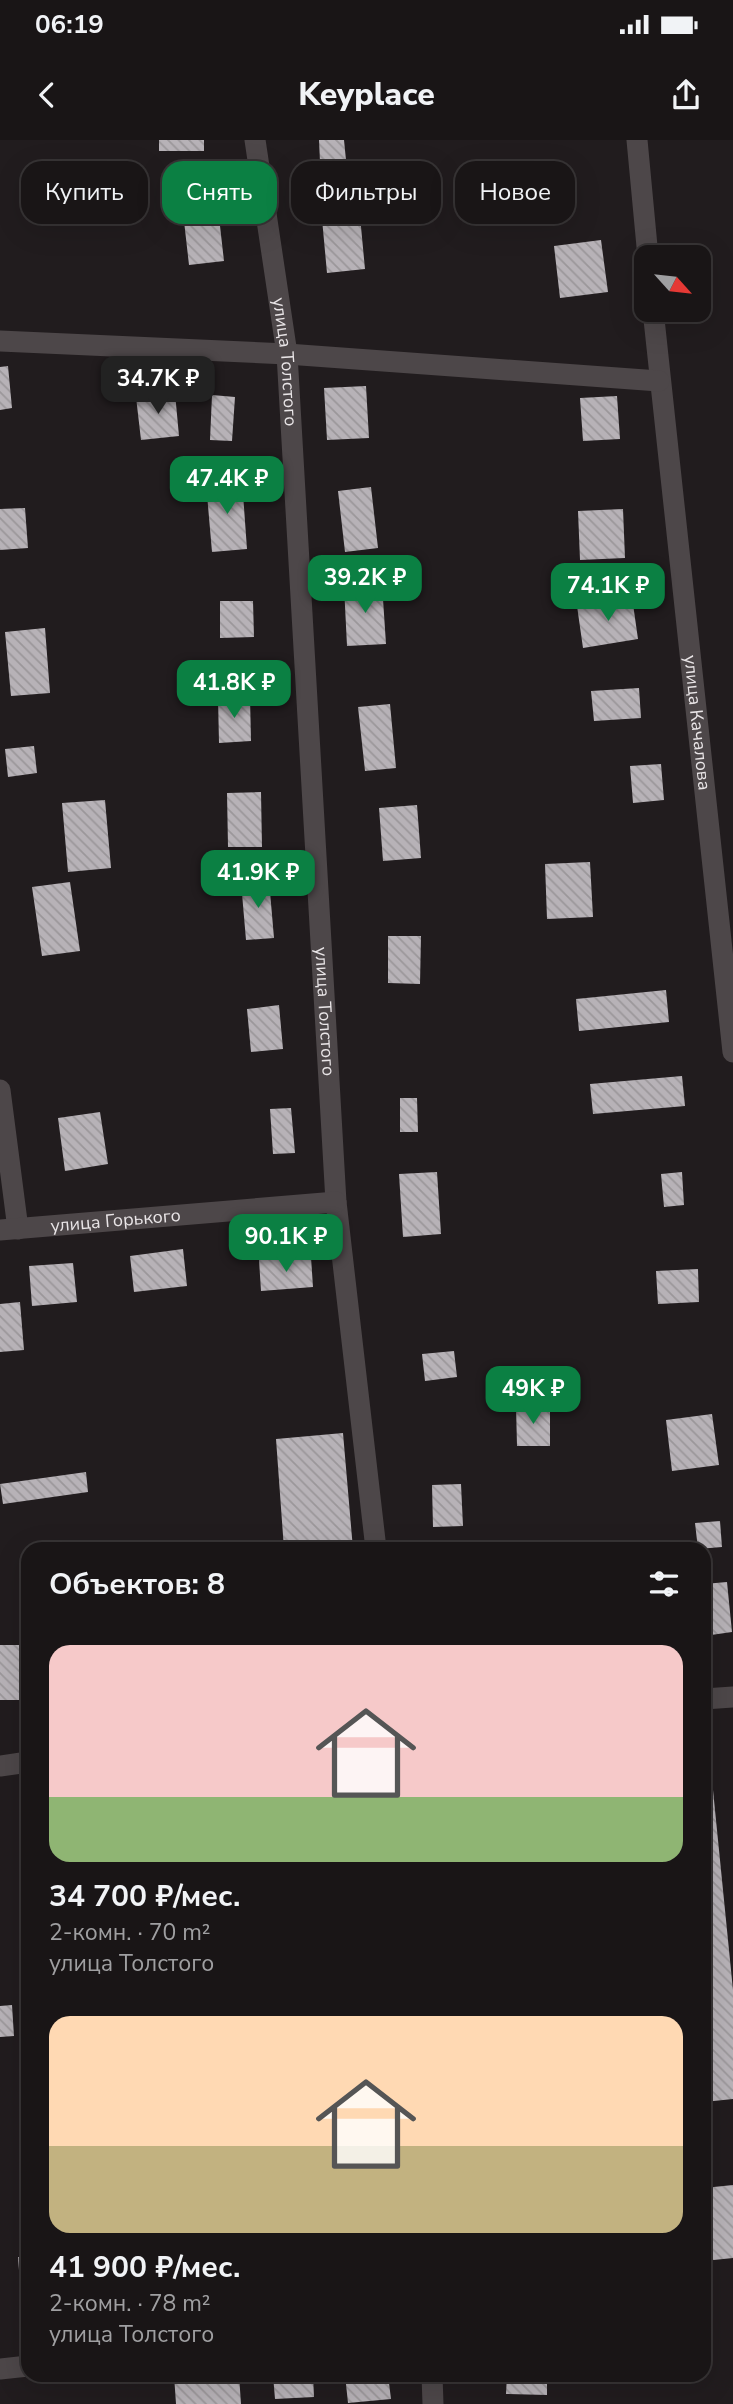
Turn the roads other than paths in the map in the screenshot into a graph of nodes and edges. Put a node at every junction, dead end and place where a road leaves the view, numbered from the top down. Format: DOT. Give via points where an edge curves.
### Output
graph roads {
  1 [pos="255,140"];
  2 [pos="637,140"];
  3 [pos="647,245"];
  4 [pos="654,322"];
  5 [pos="0,341"];
  6 [pos="287,354"];
  7 [pos="659,381"];
  8 [pos="733,1052"];
  9 [pos="0,1090"];
  10 [pos="336,1202"];
  11 [pos="9,1229"];
  12 [pos="375,1542"];
  13 [pos="733,1697"];
  14 [pos="711,1699"];
  15 [pos="21,1763"];
  16 [pos="0,1766"];
  17 [pos="21,2367"];
  18 [pos="0,2369"];
  19 [pos="432,2382"];
  20 [pos="433,2404"];
  1 -- 6 [label="street, улица Толстого"];
  2 -- 3 [label="street"];
  4 -- 7 [label="street, улица Качалова"];
  5 -- 6 [label="street"];
  6 -- 7 [label="street"];
  6 -- 10 [label="street, улица Толстого"];
  7 -- 8 [label="street, улица Качалова"];
  9 -- 11 [label="street, улица Горького"];
  10 -- 11 [label="street, улица Горького"];
  10 -- 12 [label="street, улица Толстого"];
  13 -- 14 [label="street"];
  15 -- 16 [label="street"];
  17 -- 18 [label="street"];
  19 -- 20 [label="street"];
}
